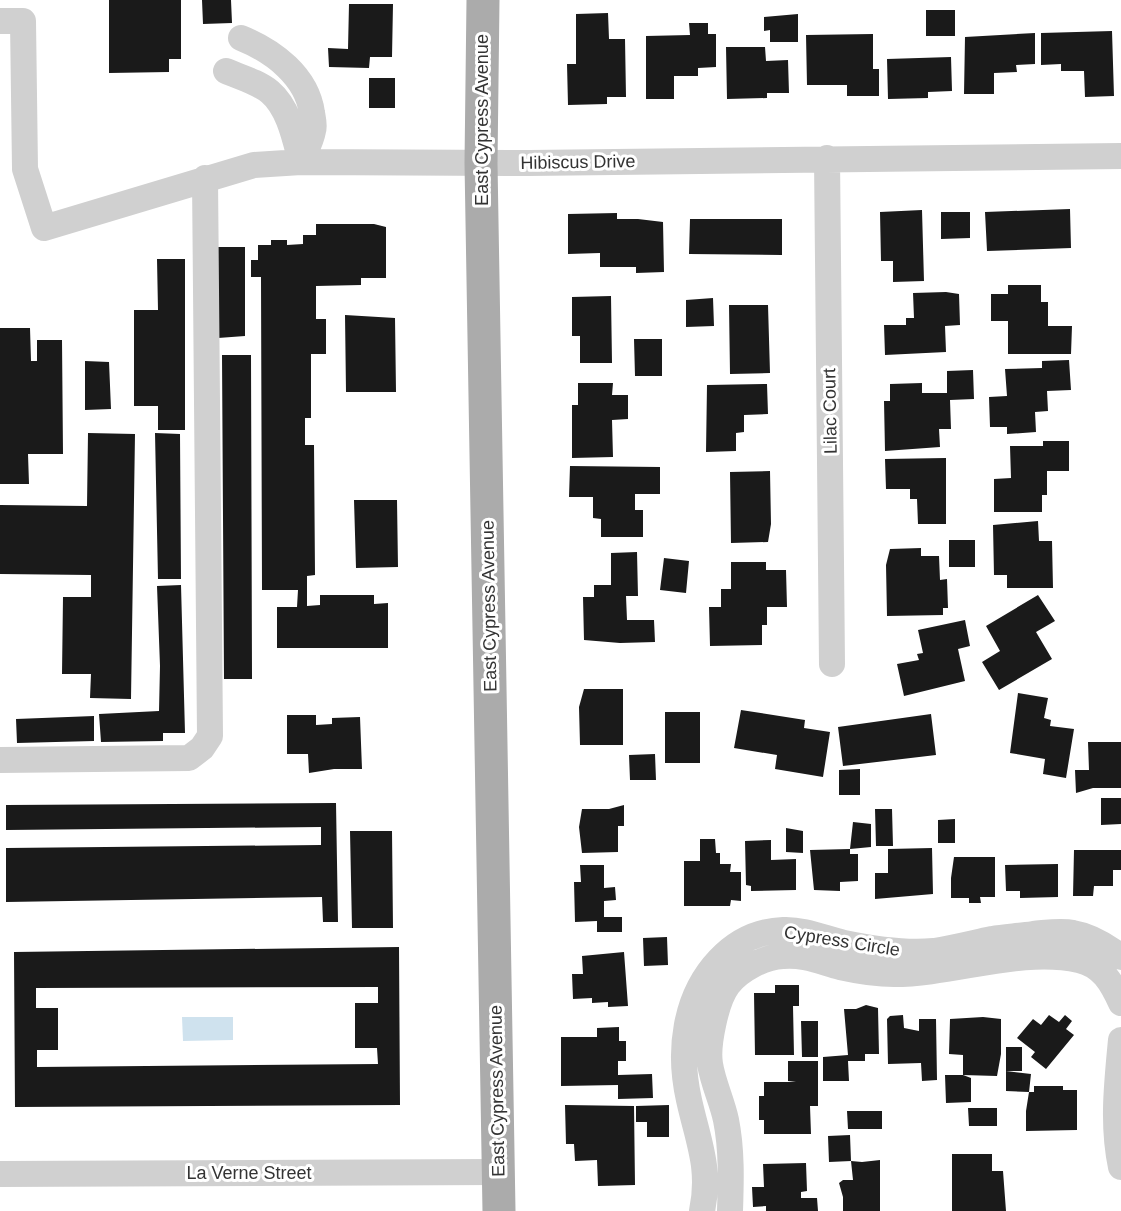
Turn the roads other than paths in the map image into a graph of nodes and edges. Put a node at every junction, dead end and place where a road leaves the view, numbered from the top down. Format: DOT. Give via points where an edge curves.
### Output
graph roads {
  1 [pos="483,0"];
  2 [pos="0,21"];
  3 [pos="241,38"];
  4 [pos="284,64"];
  5 [pos="226,71"];
  6 [pos="270,92"];
  7 [pos="1121,156"];
  8 [pos="827,158"];
  9 [pos="301,162"];
  10 [pos="481,163"];
  11 [pos="205,178"];
  12 [pos="832,664"];
  13 [pos="0,760"];
  14 [pos="1121,957"];
  15 [pos="1121,1003"];
  16 [pos="1121,1040"];
  17 [pos="1121,1167"];
  18 [pos="498,1172"];
  19 [pos="0,1174"];
  20 [pos="498,1211"];
  21 [pos="702,1211"];
  22 [pos="730,1211"];
  1 -- 10 [label="main road, East Cypress Avenue"];
  2 -- 11 [label="street, Hibiscus Drive" via="24,21 25,169 44,228"];
  3 -- 4 [label="street" via="259,45"];
  4 -- 6 [label="street"];
  4 -- 9 [label="street" via="302,83 311,104 314,129"];
  5 -- 6 [label="street"];
  6 -- 9 [label="street" via="292,130"];
  7 -- 8 [label="street, Hibiscus Drive"];
  8 -- 10 [label="street, Hibiscus Drive"];
  8 -- 12 [label="street, Lilac Court"];
  9 -- 10 [label="street, Hibiscus Drive"];
  9 -- 11 [label="street, Hibiscus Drive" via="254,165"];
  10 -- 18 [label="main road, East Cypress Avenue"];
  11 -- 13 [label="street" via="210,735 189,758"];
  14 -- 21 [label="street, Cypress Circle" via="1087,936 1072,932 913,952 846,943 786,929 755,934 742,941 709,970 692,1002 687,1022 683,1068 706,1168"];
  15 -- 22 [label="street, Cypress Circle" via="1106,974 1093,965 1068,958 1029,958 894,974 862,972 800,956 781,956 748,968 727,986 714,1021 709,1054 726,1121"];
  16 -- 17 [label="street" via="1116,1087"];
  18 -- 19 [label="street, La Verne Street"];
  18 -- 20 [label="main road, East Cypress Avenue"];
}
